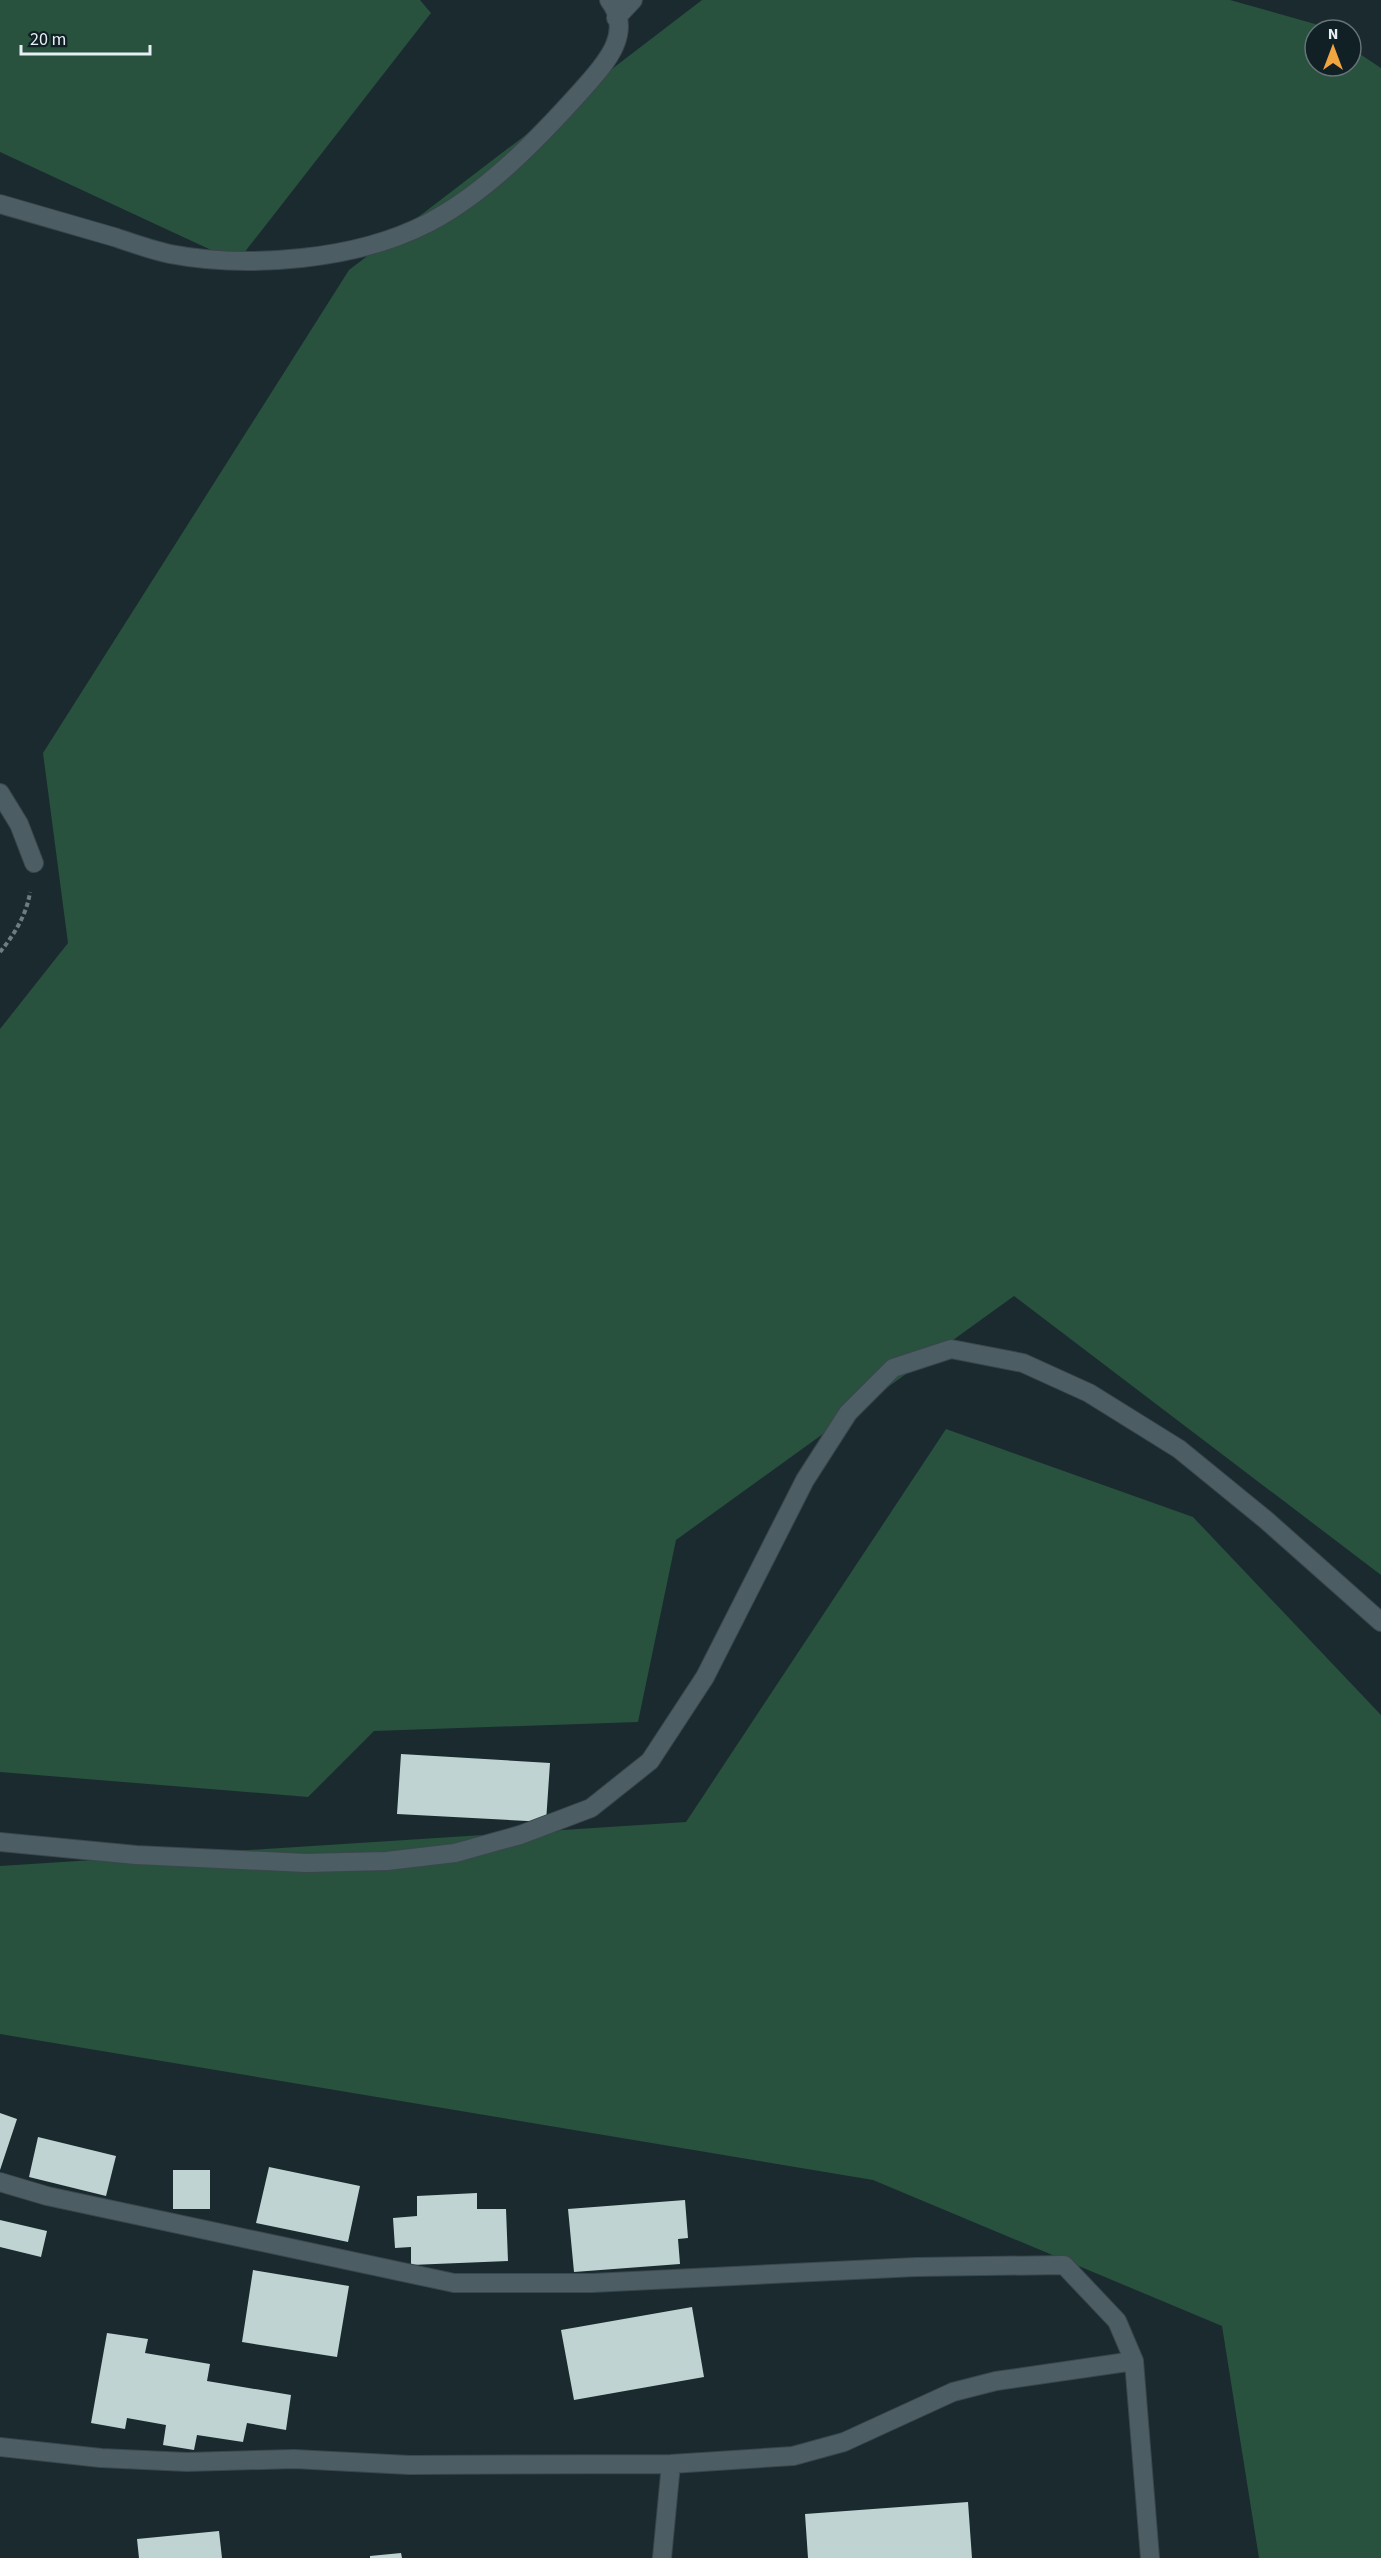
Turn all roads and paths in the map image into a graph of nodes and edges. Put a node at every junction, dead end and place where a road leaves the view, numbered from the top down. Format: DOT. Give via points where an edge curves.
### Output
graph roads {
  1 [pos="609,0"];
  2 [pos="633,0"];
  3 [pos="616,18"];
  4 [pos="0,204"];
  5 [pos="0,793"];
  6 [pos="34,863"];
  7 [pos="0,952"];
  8 [pos="1381,1622"];
  9 [pos="0,1842"];
  10 [pos="0,2182"];
  11 [pos="1134,2361"];
  12 [pos="0,2446"];
  13 [pos="671,2464"];
  14 [pos="662,2558"];
  15 [pos="1150,2558"];
  1 -- 3 [label="street" via="615,7"];
  2 -- 3 [label="street"];
  3 -- 4 [label="street" via="620,33 608,61 540,137 484,185 428,224 363,247 302,258 237,262 170,254"];
  5 -- 6 [label="street" via="19,824"];
  6 -- 7 [label="path" via="28,904"];
  8 -- 9 [label="street" via="1179,1449 1089,1393 1023,1363 951,1349 893,1368 848,1413 804,1480 705,1677 657,1752 591,1808 520,1835 455,1852 387,1861 284,1862 136,1855"];
  10 -- 11 [label="street" via="47,2196 454,2283 592,2283 916,2267 1064,2265 1117,2321"];
  11 -- 13 [label="street" via="952,2391 844,2442 792,2456"];
  11 -- 15 [label="street"];
  12 -- 13 [label="street" via="101,2458 187,2462 294,2459 410,2465"];
  13 -- 14 [label="street"];
}
